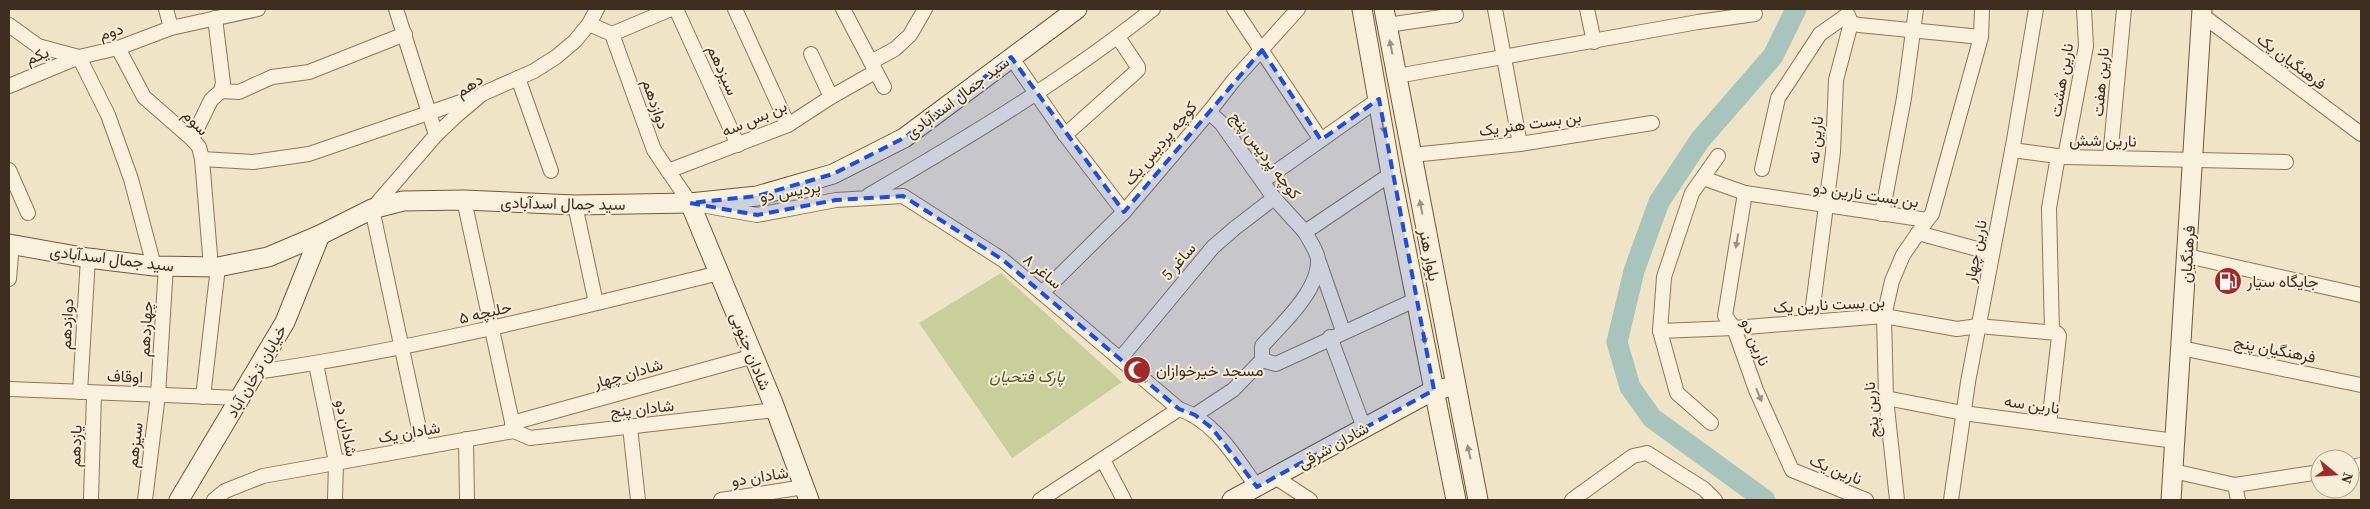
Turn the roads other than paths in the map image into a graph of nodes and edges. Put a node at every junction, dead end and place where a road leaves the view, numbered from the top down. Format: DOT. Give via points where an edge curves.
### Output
graph roads {
  1 [pos="166,9"];
  2 [pos="258,9"];
  3 [pos="396,9"];
  4 [pos="597,9"];
  5 [pos="671,9"];
  6 [pos="676,9"];
  7 [pos="735,9"];
  8 [pos="843,9"];
  9 [pos="925,9"];
  10 [pos="1077,9"];
  11 [pos="1152,9"];
  12 [pos="1234,9"];
  13 [pos="1298,9"];
  14 [pos="1362,9"];
  15 [pos="1495,9"];
  16 [pos="1587,9"];
  17 [pos="1916,9"];
  18 [pos="1982,9"];
  19 [pos="2036,9"];
  20 [pos="2084,9"];
  21 [pos="2124,9"];
  22 [pos="2202,12"];
  23 [pos="1755,14"];
  24 [pos="1456,15"];
  25 [pos="1849,15"];
  26 [pos="1386,17"];
  27 [pos="215,18"];
  28 [pos="589,24"];
  29 [pos="9,25"];
  30 [pos="171,28"];
  31 [pos="1914,29"];
  32 [pos="405,34"];
  33 [pos="612,34"];
  34 [pos="1118,37"];
  35 [pos="1981,37"];
  36 [pos="1594,42"];
  37 [pos="118,48"];
  38 [pos="1262,50"];
  39 [pos="811,54"];
  40 [pos="1012,56"];
  41 [pos="79,57"];
  42 [pos="1505,58"];
  43 [pos="873,67"];
  44 [pos="1397,76"];
  45 [pos="518,78"];
  46 [pos="9,86"];
  47 [pos="884,87"];
  48 [pos="221,91"];
  49 [pos="482,94"];
  50 [pos="1035,94"];
  51 [pos="831,97"];
  52 [pos="1379,100"];
  53 [pos="1209,112"];
  54 [pos="429,113"];
  55 [pos="1652,123"];
  56 [pos="788,125"];
  57 [pos="436,134"];
  58 [pos="2361,134"];
  59 [pos="1065,135"];
  60 [pos="192,139"];
  61 [pos="1321,140"];
  62 [pos="1520,144"];
  63 [pos="738,145"];
  64 [pos="2012,150"];
  65 [pos="1412,156"];
  66 [pos="1718,156"];
  67 [pos="2061,157"];
  68 [pos="2110,158"];
  69 [pos="202,159"];
  70 [pos="2192,160"];
  71 [pos="2286,162"];
  72 [pos="1762,169"];
  73 [pos="9,170"];
  74 [pos="551,171"];
  75 [pos="668,171"];
  76 [pos="1391,174"];
  77 [pos="1703,178"];
  78 [pos="1262,181"];
  79 [pos="1745,192"];
  80 [pos="866,197"];
  81 [pos="1274,198"];
  82 [pos="464,200"];
  83 [pos="690,203"];
  84 [pos="575,205"];
  85 [pos="1825,206"];
  86 [pos="372,209"];
  87 [pos="1124,212"];
  88 [pos="28,213"];
  89 [pos="1882,214"];
  90 [pos="1926,220"];
  91 [pos="1305,232"];
  92 [pos="1918,233"];
  93 [pos="320,235"];
  94 [pos="10,244"];
  95 [pos="1992,253"];
  96 [pos="2186,256"];
  97 [pos="88,258"];
  98 [pos="1318,259"];
  99 [pos="160,266"];
  100 [pos="215,267"];
  101 [pos="719,273"];
  102 [pos="9,279"];
  103 [pos="1042,293"];
  104 [pos="2361,295"];
  105 [pos="1416,299"];
  106 [pos="596,303"];
  107 [pos="1884,316"];
  108 [pos="1811,321"];
  109 [pos="1978,326"];
  110 [pos="1734,328"];
  111 [pos="491,329"];
  112 [pos="1660,331"];
  113 [pos="2055,333"];
  114 [pos="1337,334"];
  115 [pos="403,347"];
  116 [pos="2181,348"];
  117 [pos="754,356"];
  118 [pos="1120,359"];
  119 [pos="1262,360"];
  120 [pos="316,364"];
  121 [pos="256,372"];
  122 [pos="2361,385"];
  123 [pos="1455,386"];
  124 [pos="9,389"];
  125 [pos="1434,390"];
  126 [pos="80,392"];
  127 [pos="94,393"];
  128 [pos="158,395"];
  129 [pos="204,397"];
  130 [pos="241,398"];
  131 [pos="1886,398"];
  132 [pos="1179,409"];
  133 [pos="775,410"];
  134 [pos="1963,413"];
  135 [pos="1195,415"];
  136 [pos="1711,423"];
  137 [pos="2049,424"];
  138 [pos="630,426"];
  139 [pos="513,427"];
  140 [pos="1364,428"];
  141 [pos="466,440"];
  142 [pos="2175,441"];
  143 [pos="423,447"];
  144 [pos="1103,460"];
  145 [pos="336,462"];
  146 [pos="1792,470"];
  147 [pos="2173,470"];
  148 [pos="2310,474"];
  149 [pos="1275,477"];
  150 [pos="2234,485"];
  151 [pos="1257,486"];
  152 [pos="806,494"];
  153 [pos="91,500"];
  154 [pos="145,500"];
  155 [pos="179,500"];
  156 [pos="214,500"];
  157 [pos="334,500"];
  158 [pos="467,500"];
  159 [pos="638,500"];
  160 [pos="721,500"];
  161 [pos="1040,500"];
  162 [pos="1124,500"];
  163 [pos="1232,500"];
  164 [pos="1310,500"];
  165 [pos="1456,500"];
  166 [pos="1478,500"];
  167 [pos="1572,500"];
  168 [pos="1715,500"];
  169 [pos="1866,500"];
  170 [pos="1898,500"];
  171 [pos="1951,500"];
  172 [pos="2172,500"];
  173 [pos="2238,500"];
  1 -- 30 [label="street"];
  2 -- 27 [label="street, دوم"];
  3 -- 32 [label="street"];
  4 -- 28 [label="street, دهم"];
  5 -- 33 [label="street"];
  6 -- 63 [label="street, سیزدهم"];
  7 -- 56 [label="street"];
  8 -- 43 [label="street"];
  9 -- 43 [label="street, بن بس سه" via="910,35"];
  10 -- 40 [label="main road, سید جمال اسدآبادی"];
  11 -- 34 [label="street"];
  12 -- 38 [label="street"];
  13 -- 38 [label="street, کوچه پردیس یک"];
  14 -- 52 [label="main road, بلوار هنر"];
  15 -- 42 [label="street"];
  16 -- 36 [label="street"];
  17 -- 31 [label="street"];
  18 -- 35 [label="street, بن بست نارین دو"];
  19 -- 64 [label="street, نارین چهار"];
  20 -- 67 [label="street, نارین هشت" via="2086,46"];
  21 -- 68 [label="street, نارین هفت"];
  22 -- 58 [label="street, فرهنگیان یک"];
  22 -- 70 [label="main road, فرهنگیان"];
  23 -- 36 [label="street"];
  24 -- 26 [label="street"];
  25 -- 31 [label="street"];
  25 -- 72 [label="street" via="1820,34 1778,98"];
  25 -- 85 [label="street, نارین نه" via="1836,80 1833,152"];
  44 -- 26 [label="main road, بلوار هنر, one-way"];
  27 -- 30 [label="street, دوم"];
  27 -- 48 [label="street" via="223,83"];
  28 -- 33 [label="street"];
  28 -- 45 [label="street, دهم" via="556,57"];
  29 -- 41 [label="street, دوم" via="38,46"];
  30 -- 37 [label="street, دوم"];
  31 -- 35 [label="street"];
  31 -- 89 [label="street"];
  32 -- 48 [label="street" via="309,72 272,77 239,92"];
  32 -- 54 [label="street"];
  33 -- 75 [label="street, دوازدهم" via="654,150"];
  34 -- 50 [label="street"];
  34 -- 59 [label="street" via="1138,70"];
  35 -- 90 [label="street, بن بست نارین دو" via="1932,214"];
  36 -- 42 [label="street"];
  37 -- 41 [label="street, دوم"];
  37 -- 60 [label="street, سوم" via="144,97"];
  38 -- 53 [label="street, کوچه پردیس یک"];
  38 -- 61 [label="street"];
  39 -- 51 [label="street"];
  40 -- 50 [label="street"];
  40 -- 83 [label="main road, سید جمال اسدآبادی" via="904,138 833,174 757,196"];
  41 -- 46 [label="street, یکم"];
  41 -- 99 [label="street, چهاردهم" via="108,115"];
  42 -- 44 [label="street"];
  42 -- 62 [label="street"];
  43 -- 47 [label="street"];
  43 -- 51 [label="street, بن بس سه"];
  44 -- 65 [label="main road, بلوار هنر"];
  45 -- 49 [label="street, دهم"];
  45 -- 74 [label="street"];
  48 -- 60 [label="street" via="212,100"];
  49 -- 54 [label="street"];
  49 -- 57 [label="street, دهم"];
  50 -- 59 [label="street"];
  50 -- 80 [label="street"];
  51 -- 56 [label="street, بن بس سه"];
  52 -- 61 [label="street"];
  52 -- 76 [label="main road, بلوار هنر, one-way"];
  53 -- 78 [label="street, کوچه پردیس پنج" via="1221,123"];
  53 -- 87 [label="street, کوچه پردیس یک"];
  54 -- 57 [label="street"];
  54 -- 69 [label="street" via="309,154 253,162"];
  55 -- 62 [label="street, بن بست هنر یک"];
  56 -- 63 [label="street, بن بس سه"];
  57 -- 86 [label="street, دهم"];
  59 -- 87 [label="street"];
  60 -- 69 [label="street, سوم"];
  61 -- 78 [label="street"];
  62 -- 65 [label="street, بن بست هنر یک"];
  63 -- 75 [label="street, بن بس سه"];
  64 -- 67 [label="street, نارین شش"];
  64 -- 95 [label="street, نارین چهار"];
  123 -- 65 [label="main road, بلوار هنر, one-way"];
  66 -- 77 [label="street"];
  67 -- 68 [label="street, نارین شش"];
  67 -- 113 [label="street, نارین هشت" via="2049,208"];
  68 -- 70 [label="street, نارین شش"];
  69 -- 100 [label="street, سوم"];
  70 -- 71 [label="street, نارین شش"];
  70 -- 96 [label="main road, فرهنگیان"];
  73 -- 88 [label="street"];
  75 -- 83 [label="street, دوازدهم"];
  76 -- 91 [label="street"];
  76 -- 105 [label="main road, بلوار هنر"];
  77 -- 79 [label="street, بن بست نارین دو"];
  77 -- 112 [label="street" via="1692,193 1664,277"];
  78 -- 81 [label="street, کوچه پردیس پنج"];
  79 -- 85 [label="street, بن بست نارین دو"];
  79 -- 110 [label="street, نارین دو, one-way" via="1725,316"];
  80 -- 83 [label="street, پردیس دو" via="757,216"];
  80 -- 103 [label="street, ساغر ٨" via="903,196 1003,260"];
  81 -- 91 [label="street, کوچه پردیس پنج"];
  81 -- 118 [label="street, ساغر 5" via="1213,247"];
  82 -- 84 [label="main road, سید جمال اسدآبادی"];
  82 -- 86 [label="main road, سید جمال اسدآبادی" via="403,201"];
  82 -- 111 [label="street"];
  83 -- 84 [label="main road, سید جمال اسدآبادی"];
  83 -- 101 [label="main road, شادان جنوبی"];
  84 -- 106 [label="street"];
  85 -- 89 [label="street, بن بست نارین دو"];
  85 -- 108 [label="street, نارین نه"];
  86 -- 93 [label="main road, سید جمال اسدآبادی"];
  86 -- 115 [label="street"];
  87 -- 103 [label="street, کوچه پردیس یک"];
  89 -- 90 [label="street, بن بست نارین دو"];
  90 -- 92 [label="street, نارین پنج"];
  91 -- 98 [label="street, کوچه پردیس پنج"];
  92 -- 95 [label="street"];
  92 -- 107 [label="street, نارین پنج" via="1892,281"];
  93 -- 100 [label="main road, سید جمال اسدآبادی" via="268,257"];
  93 -- 121 [label="main road, خیابان ترخان آباد" via="285,322"];
  94 -- 97 [label="main road, سید جمال اسدآبادی"];
  94 -- 102 [label="street"];
  95 -- 109 [label="street, نارین چهار"];
  96 -- 104 [label="street"];
  96 -- 116 [label="main road, فرهنگیان"];
  97 -- 99 [label="main road, سید جمال اسدآبادی"];
  97 -- 126 [label="street, دوازدهم"];
  98 -- 114 [label="street, کوچه پردیس پنج"];
  98 -- 119 [label="street" via="1315,278 1299,306 1262,346"];
  99 -- 100 [label="main road, سید جمال اسدآبادی"];
  99 -- 128 [label="street, چهاردهم"];
  100 -- 129 [label="street, سوم"];
  101 -- 106 [label="street, حلبچه ۵"];
  101 -- 117 [label="main road, شادان جنوبی"];
  103 -- 118 [label="street, ساغر ٨"];
  105 -- 114 [label="street"];
  105 -- 125 [label="main road, بلوار هنر, one-way"];
  106 -- 111 [label="street, حلبچه ۵"];
  107 -- 108 [label="street, بن بست نارین یک"];
  107 -- 109 [label="street, بن بست نارین یک" via="1957,329"];
  107 -- 131 [label="street, نارین پنج"];
  108 -- 110 [label="street, بن بست نارین یک"];
  109 -- 113 [label="street, بن بست نارین یک"];
  109 -- 134 [label="street, نارین چهار"];
  110 -- 112 [label="street, بن بست نارین یک"];
  110 -- 146 [label="street, نارین دو, one-way" via="1756,390"];
  111 -- 115 [label="street, حلبچه ۵"];
  111 -- 139 [label="street"];
  112 -- 136 [label="street" via="1677,393"];
  113 -- 137 [label="street, نارین هشت"];
  114 -- 119 [label="street" via="1276,364"];
  114 -- 140 [label="street, کوچه پردیس پنج"];
  115 -- 120 [label="street, حلبچه ۵"];
  115 -- 143 [label="street"];
  116 -- 122 [label="street, فرهنگیان پنج"];
  116 -- 142 [label="main road, فرهنگیان"];
  117 -- 133 [label="main road, شادان جنوبی"];
  117 -- 139 [label="street, شادان چهار"];
  118 -- 132 [label="street, ساغر ٨"];
  119 -- 135 [label="street" via="1234,390"];
  120 -- 121 [label="street, حلبچه ۵"];
  120 -- 145 [label="street, شادان دو"];
  121 -- 130 [label="main road, خیابان ترخان آباد"];
  123 -- 125 [label="main road, شادان شرقی"];
  166 -- 123 [label="main road, بلوار هنر, one-way"];
  124 -- 126 [label="street, اوقاف"];
  125 -- 140 [label="main road, شادان شرقی"];
  125 -- 165 [label="main road, بلوار هنر"];
  126 -- 127 [label="street, اوقاف"];
  127 -- 128 [label="street, اوقاف"];
  127 -- 153 [label="street, یازدهم"];
  128 -- 129 [label="street, اوقاف"];
  128 -- 154 [label="street, سیزهم"];
  129 -- 130 [label="street, اوقاف"];
  130 -- 155 [label="main road, خیابان ترخان آباد"];
  131 -- 134 [label="street, نارین سه"];
  131 -- 170 [label="street, نارین پنج"];
  132 -- 135 [label="street, ساغر ٨"];
  132 -- 144 [label="street"];
  133 -- 138 [label="street, شادان پنج"];
  133 -- 152 [label="main road, شادان جنوبی"];
  134 -- 137 [label="street, نارین سه"];
  134 -- 171 [label="street, نارین چهار"];
  135 -- 151 [label="street, ساغر ٨" via="1212,428"];
  137 -- 142 [label="street, نارین سه"];
  138 -- 139 [label="street, شادان پنج" via="530,438"];
  138 -- 159 [label="street"];
  139 -- 141 [label="street, شادان یک"];
  140 -- 149 [label="main road, شادان شرقی"];
  141 -- 143 [label="street, شادان یک"];
  141 -- 158 [label="street"];
  142 -- 147 [label="main road, فرهنگیان"];
  143 -- 145 [label="street, شادان یک"];
  144 -- 161 [label="street"];
  144 -- 162 [label="street"];
  145 -- 156 [label="street, شادان یک" via="263,476 225,491"];
  145 -- 157 [label="street, شادان دو"];
  146 -- 169 [label="street, نارین یک"];
  147 -- 150 [label="street"];
  147 -- 172 [label="main road, فرهنگیان"];
  148 -- 150 [label="street"];
  149 -- 151 [label="main road, شادان شرقی"];
  149 -- 164 [label="street"];
  150 -- 173 [label="street"];
  151 -- 163 [label="main road, شادان شرقی"];
  152 -- 160 [label="street, شادان دو"];
  167 -- 168 [label="street" via="1633,456 1647,453 1704,489"];
}
